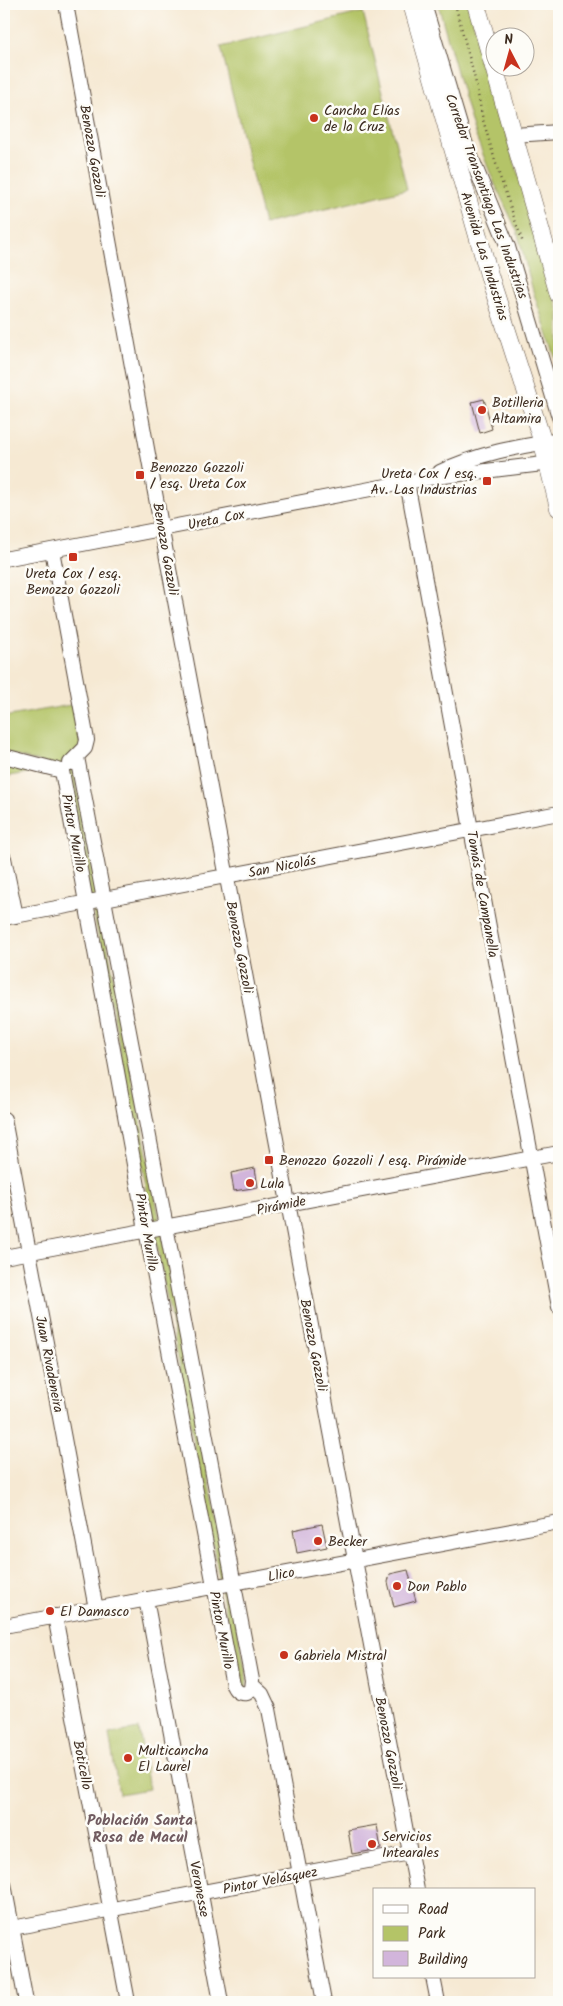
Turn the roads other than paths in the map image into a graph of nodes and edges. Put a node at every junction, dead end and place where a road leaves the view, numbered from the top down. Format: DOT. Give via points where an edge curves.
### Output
graph roads {
  1 [pos="66,4"];
  2 [pos="412,4"];
  3 [pos="424,4"];
  4 [pos="431,4"];
  5 [pos="476,4"];
  6 [pos="559,132"];
  7 [pos="514,135"];
  8 [pos="558,284"];
  9 [pos="559,389"];
  10 [pos="559,417"];
  11 [pos="551,442"];
  12 [pos="554,463"];
  13 [pos="428,478"];
  14 [pos="407,482"];
  15 [pos="559,508"];
  16 [pos="162,529"];
  17 [pos="52,550"];
  18 [pos="4,560"];
  19 [pos="4,756"];
  20 [pos="77,757"];
  21 [pos="62,771"];
  22 [pos="559,813"];
  23 [pos="472,830"];
  24 [pos="4,858"];
  25 [pos="227,876"];
  26 [pos="104,900"];
  27 [pos="87,903"];
  28 [pos="10,917"];
  29 [pos="4,1119"];
  30 [pos="559,1153"];
  31 [pos="531,1158"];
  32 [pos="288,1204"];
  33 [pos="166,1227"];
  34 [pos="146,1230"];
  35 [pos="29,1252"];
  36 [pos="4,1257"];
  37 [pos="559,1307"];
  38 [pos="559,1522"];
  39 [pos="355,1560"];
  40 [pos="233,1583"];
  41 [pos="214,1587"];
  42 [pos="146,1599"];
  43 [pos="96,1608"];
  44 [pos="55,1616"];
  45 [pos="4,1626"];
  46 [pos="252,1685"];
  47 [pos="410,1853"];
  48 [pos="300,1874"];
  49 [pos="4,1884"];
  50 [pos="417,1888"];
  51 [pos="201,1893"];
  52 [pos="110,1910"];
  53 [pos="12,1928"];
  54 [pos="434,1978"];
  55 [pos="26,2002"];
  56 [pos="128,2002"];
  57 [pos="221,2002"];
  58 [pos="324,2002"];
  59 [pos="438,2002"];
  1 -- 16 [label="street, Benozzo Gozzoli"];
  2 -- 11 [label="main road, Avenida Las Industrias" via="483,254"];
  3 -- 10 [label="street, Corredor Transantiago Las Industrias" via="465,142 514,266"];
  4 -- 9 [label="street, Corredor Transantiago Las Industrias" via="469,131 513,240"];
  5 -- 7 [label="main road"];
  6 -- 7 [label="street"];
  7 -- 8 [label="main road"];
  11 -- 12 [label="main road, Avenida Las Industrias"];
  11 -- 13 [label="street, Ureta Cox" via="487,453"];
  12 -- 13 [label="street, Ureta Cox"];
  12 -- 15 [label="main road, Avenida Las Industrias"];
  13 -- 14 [label="street, Ureta Cox"];
  14 -- 16 [label="street, Ureta Cox"];
  14 -- 23 [label="street, Tomás de Campanella"];
  16 -- 17 [label="street, Ureta Cox"];
  16 -- 25 [label="street, Benozzo Gozzoli"];
  17 -- 18 [label="street, Ureta Cox"];
  17 -- 20 [label="street" via="87,740"];
  19 -- 21 [label="street"];
  20 -- 21 [label="street"];
  20 -- 26 [label="street, Pintor Murillo"];
  21 -- 27 [label="street, Pintor Murillo"];
  22 -- 23 [label="street, San Nicolás"];
  23 -- 25 [label="street, San Nicolás"];
  23 -- 31 [label="street, Tomás de Campanella"];
  24 -- 28 [label="street"];
  25 -- 26 [label="street, San Nicolás"];
  25 -- 32 [label="street, Benozzo Gozzoli"];
  26 -- 27 [label="street, San Nicolás"];
  26 -- 33 [label="street, Pintor Murillo"];
  27 -- 28 [label="street, San Nicolás"];
  27 -- 34 [label="street, Pintor Murillo"];
  29 -- 35 [label="street, Juan Rivadeneira"];
  30 -- 31 [label="street, Pirámide"];
  31 -- 32 [label="street, Pirámide"];
  31 -- 37 [label="street, Tomás de Campanella"];
  32 -- 33 [label="street, Pirámide"];
  32 -- 39 [label="street, Benozzo Gozzoli"];
  33 -- 34 [label="street, Pirámide"];
  33 -- 40 [label="street, Pintor Murillo"];
  34 -- 35 [label="street, Pirámide"];
  34 -- 41 [label="street, Pintor Murillo"];
  35 -- 36 [label="street, Pirámide"];
  35 -- 43 [label="street, Juan Rivadeneira"];
  38 -- 39 [label="street, Llico"];
  39 -- 40 [label="street, Llico"];
  39 -- 47 [label="street, Benozzo Gozzoli"];
  40 -- 41 [label="street, Llico"];
  40 -- 46 [label="street, Pintor Murillo"];
  41 -- 42 [label="street, Llico"];
  41 -- 46 [label="street, Pintor Murillo" via="234,1688 244,1693"];
  42 -- 43 [label="street, Llico"];
  42 -- 51 [label="street, Veronesse"];
  43 -- 44 [label="street, Llico"];
  44 -- 45 [label="street, Llico"];
  44 -- 52 [label="street, Boticello"];
  46 -- 48 [label="street" via="268,1703"];
  47 -- 48 [label="street, Pintor Velásquez"];
  47 -- 50 [label="street, Benozzo Gozzoli"];
  48 -- 51 [label="street, Pintor Velásquez"];
  48 -- 58 [label="street"];
  49 -- 53 [label="street"];
  51 -- 52 [label="street, Pintor Velásquez"];
  51 -- 57 [label="street, Veronesse"];
  52 -- 53 [label="street, Pintor Velásquez"];
  52 -- 56 [label="street, Boticello"];
  53 -- 55 [label="street"];
  54 -- 59 [label="street"];
}
